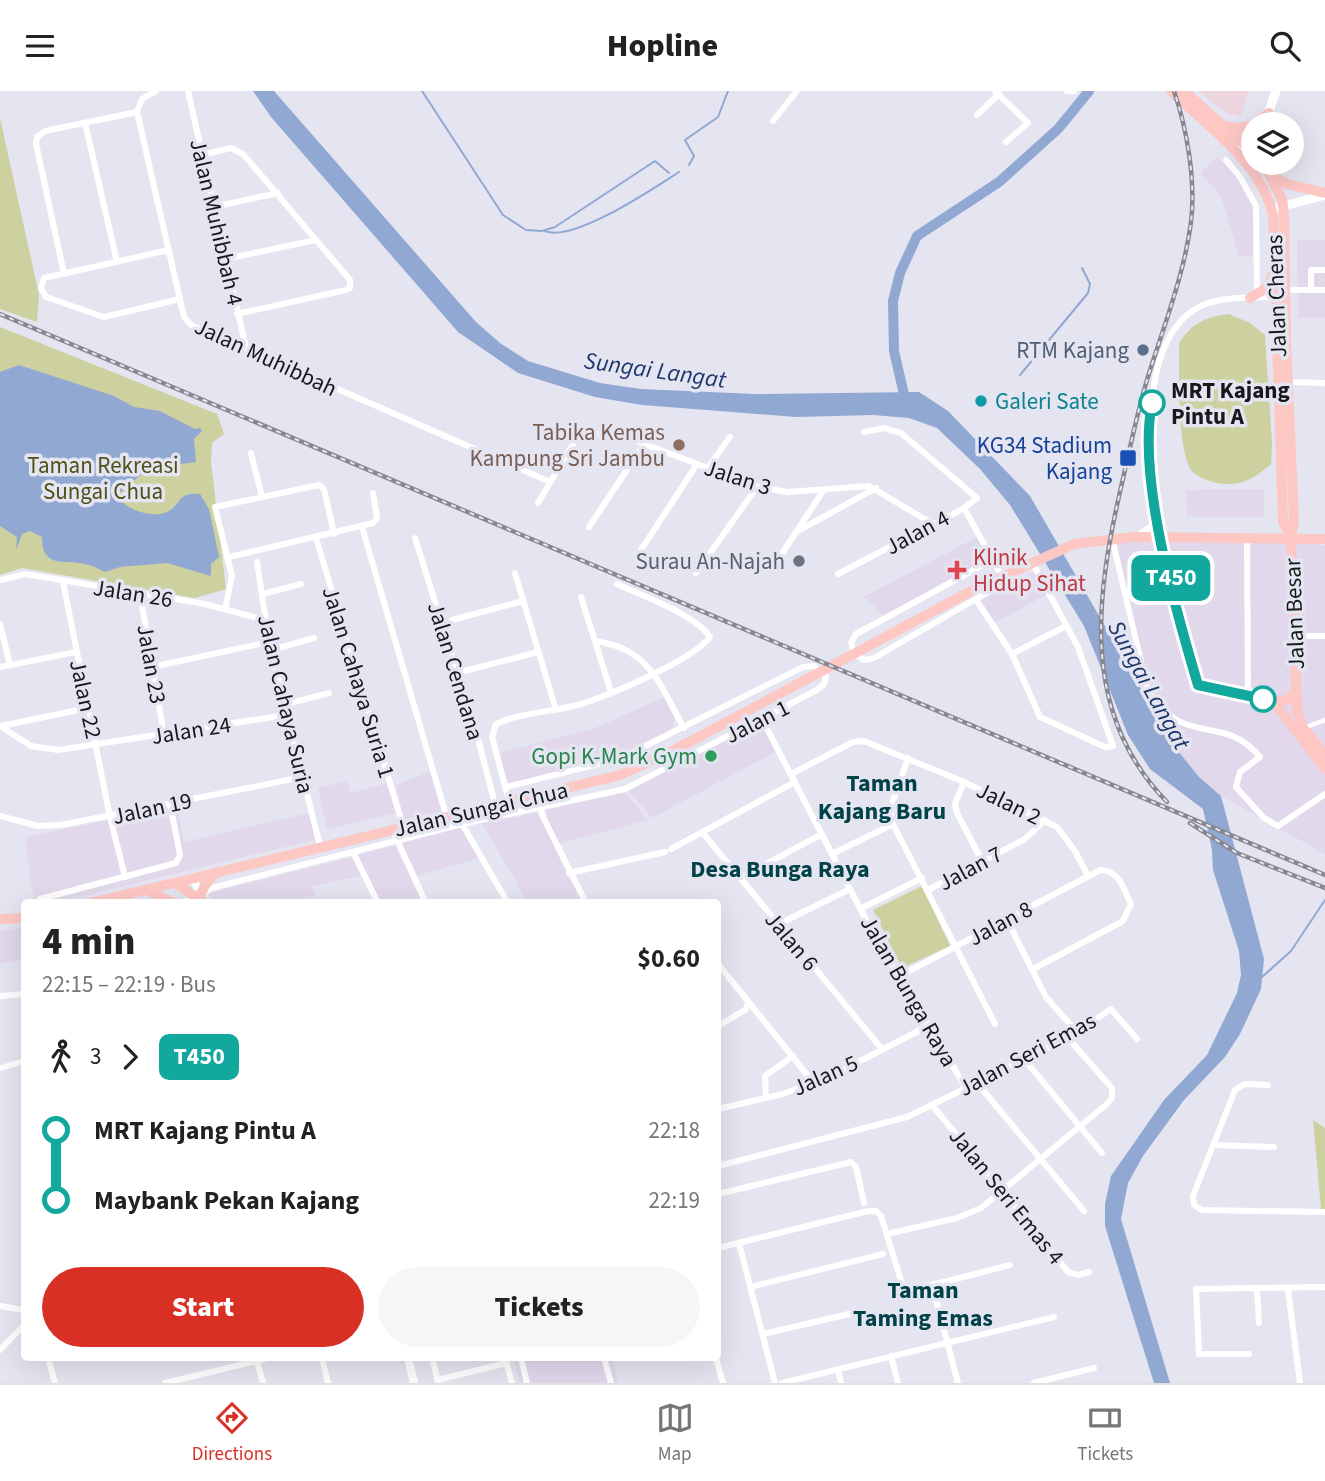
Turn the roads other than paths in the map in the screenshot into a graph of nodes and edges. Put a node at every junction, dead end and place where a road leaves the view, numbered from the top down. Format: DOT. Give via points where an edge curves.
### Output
graph roads {
  1 [pos="156,91"];
  2 [pos="188,91"];
  3 [pos="797,91"];
  4 [pos="1067,91"];
  5 [pos="1074,91"];
  6 [pos="1171,91"];
  7 [pos="1184,91"];
  8 [pos="1276,91"];
  9 [pos="997,93"];
  10 [pos="137,109"];
  11 [pos="1269,112"];
  12 [pos="977,115"];
  13 [pos="773,121"];
  14 [pos="85,123"];
  15 [pos="1224,126"];
  16 [pos="1241,128"];
  17 [pos="1006,142"];
  18 [pos="1241,145"];
  19 [pos="1241,147"];
  20 [pos="202,155"];
  21 [pos="1226,160"];
  22 [pos="1258,175"];
  23 [pos="1271,175"];
  24 [pos="278,193"];
  25 [pos="1325,194"];
  26 [pos="1283,203"];
  27 [pos="1271,206"];
  28 [pos="213,207"];
  29 [pos="316,240"];
  30 [pos="169,250"];
  31 [pos="225,260"];
  32 [pos="117,262"];
  33 [pos="1275,269"];
  34 [pos="1325,270"];
  35 [pos="64,274"];
  36 [pos="1311,290"];
  37 [pos="1325,290"];
  38 [pos="1286,291"];
  39 [pos="1254,296"];
  40 [pos="1276,297"];
  41 [pos="180,299"];
  42 [pos="237,314"];
  43 [pos="247,352"];
  44 [pos="1288,382"];
  45 [pos="1325,383"];
  46 [pos="864,432"];
  47 [pos="730,437"];
  48 [pos="645,444"];
  49 [pos="251,453"];
  50 [pos="697,464"];
  51 [pos="707,469"];
  52 [pos="548,481"];
  53 [pos="757,487"];
  54 [pos="876,488"];
  55 [pos="822,491"];
  56 [pos="373,493"];
  57 [pos="262,497"];
  58 [pos="538,503"];
  59 [pos="964,508"];
  60 [pos="1156,514"];
  61 [pos="1294,522"];
  62 [pos="933,524"];
  63 [pos="362,527"];
  64 [pos="589,527"];
  65 [pos="797,530"];
  66 [pos="334,534"];
  67 [pos="1133,537"];
  68 [pos="1291,537"];
  69 [pos="316,538"];
  70 [pos="415,538"];
  71 [pos="1112,538"];
  72 [pos="1161,538"];
  73 [pos="1247,538"];
  74 [pos="1310,538"];
  75 [pos="1325,538"];
  76 [pos="641,549"];
  77 [pos="229,557"];
  78 [pos="779,558"];
  79 [pos="992,559"];
  80 [pos="1035,560"];
  81 [pos="257,562"];
  82 [pos="515,573"];
  83 [pos="696,573"];
  84 [pos="838,574"];
  85 [pos="1002,576"];
  86 [pos="0,580"];
  87 [pos="62,582"];
  88 [pos="301,584"];
  89 [pos="617,584"];
  90 [pos="140,594"];
  91 [pos="263,594"];
  92 [pos="581,597"];
  93 [pos="523,601"];
  94 [pos="977,601"];
  95 [pos="225,609"];
  96 [pos="265,620"];
  97 [pos="452,620"];
  98 [pos="0,624"];
  99 [pos="1066,626"];
  100 [pos="1294,636"];
  101 [pos="1325,636"];
  102 [pos="314,638"];
  103 [pos="595,641"];
  104 [pos="270,646"];
  105 [pos="76,652"];
  106 [pos="538,652"];
  107 [pos="1012,654"];
  108 [pos="10,665"];
  109 [pos="0,667"];
  110 [pos="152,667"];
  111 [pos="457,673"];
  112 [pos="653,673"];
  113 [pos="1296,691"];
  114 [pos="611,692"];
  115 [pos="329,693"];
  116 [pos="1248,696"];
  117 [pos="1273,701"];
  118 [pos="283,705"];
  119 [pos="88,708"];
  120 [pos="556,710"];
  121 [pos="286,715"];
  122 [pos="762,719"];
  123 [pos="1325,720"];
  124 [pos="0,726"];
  125 [pos="684,728"];
  126 [pos="1303,728"];
  127 [pos="164,735"];
  128 [pos="96,745"];
  129 [pos="1325,755"];
  130 [pos="908,758"];
  131 [pos="1325,769"];
  132 [pos="791,774"];
  133 [pos="303,777"];
  134 [pos="795,782"];
  135 [pos="964,782"];
  136 [pos="578,786"];
  137 [pos="506,787"];
  138 [pos="1325,794"];
  139 [pos="538,796"];
  140 [pos="581,799"];
  141 [pos="509,801"];
  142 [pos="170,804"];
  143 [pos="495,804"];
  144 [pos="541,809"];
  145 [pos="446,815"];
  146 [pos="0,816"];
  147 [pos="110,817"];
  148 [pos="1045,820"];
  149 [pos="462,824"];
  150 [pos="893,824"];
  151 [pos="397,827"];
  152 [pos="702,832"];
  153 [pos="822,834"];
  154 [pos="397,840"];
  155 [pos="320,846"];
  156 [pos="353,852"];
  157 [pos="832,854"];
  158 [pos="982,861"];
  159 [pos="256,863"];
  160 [pos="217,872"];
  161 [pos="569,873"];
  162 [pos="259,876"];
  163 [pos="1088,876"];
  164 [pos="125,877"];
  165 [pos="740,878"];
  166 [pos="922,878"];
  167 [pos="184,882"];
  168 [pos="850,889"];
  169 [pos="147,890"];
  170 [pos="928,890"];
  171 [pos="40,899"];
  172 [pos="108,899"];
  173 [pos="166,899"];
  174 [pos="176,899"];
  175 [pos="201,899"];
  176 [pos="202,899"];
  177 [pos="203,899"];
  178 [pos="375,899"];
  179 [pos="424,899"];
  180 [pos="506,899"];
  181 [pos="584,899"];
  182 [pos="860,909"];
  183 [pos="21,918"];
  184 [pos="0,919"];
  185 [pos="1006,920"];
  186 [pos="779,924"];
  187 [pos="956,946"];
  188 [pos="721,968"];
  189 [pos="1033,969"];
  190 [pos="900,977"];
  191 [pos="21,993"];
  192 [pos="0,996"];
  193 [pos="749,1003"];
  194 [pos="721,1024"];
  195 [pos="995,1024"];
  196 [pos="928,1026"];
  197 [pos="1075,1030"];
  198 [pos="1068,1038"];
  199 [pos="1137,1039"];
  200 [pos="882,1049"];
  201 [pos="793,1056"];
  202 [pos="1024,1059"];
  203 [pos="21,1062"];
  204 [pos="1,1067"];
  205 [pos="813,1082"];
  206 [pos="977,1083"];
  207 [pos="1268,1085"];
  208 [pos="966,1088"];
  209 [pos="766,1098"];
  210 [pos="932,1105"];
  211 [pos="721,1108"];
  212 [pos="1080,1127"];
  213 [pos="1213,1145"];
  214 [pos="1274,1147"];
  215 [pos="1102,1153"];
  216 [pos="1041,1160"];
  217 [pos="721,1165"];
  218 [pos="1002,1192"];
  219 [pos="721,1193"];
  220 [pos="864,1203"];
  221 [pos="1084,1211"];
  222 [pos="1325,1212"];
  223 [pos="887,1234"];
  224 [pos="739,1243"];
  225 [pos="721,1247"];
  226 [pos="883,1254"];
  227 [pos="1010,1265"];
  228 [pos="1089,1272"];
  229 [pos="932,1285"];
  230 [pos="750,1287"];
  231 [pos="1325,1287"];
  232 [pos="1257,1289"];
  233 [pos="1288,1289"];
  234 [pos="0,1306"];
  235 [pos="21,1310"];
  236 [pos="853,1313"];
  237 [pos="1054,1317"];
  238 [pos="1259,1323"];
  239 [pos="21,1328"];
  240 [pos="763,1334"];
  241 [pos="947,1343"];
  242 [pos="0,1350"];
  243 [pos="1249,1355"];
  244 [pos="891,1356"];
  245 [pos="49,1361"];
  246 [pos="257,1361"];
  247 [pos="323,1361"];
  248 [pos="409,1361"];
  249 [pos="433,1361"];
  250 [pos="503,1361"];
  251 [pos="506,1361"];
  252 [pos="522,1361"];
  253 [pos="605,1361"];
  254 [pos="717,1361"];
  255 [pos="1094,1369"];
  256 [pos="838,1370"];
  257 [pos="196,1379"];
  258 [pos="438,1381"];
  259 [pos="55,1383"];
  260 [pos="165,1383"];
  261 [pos="263,1383"];
  262 [pos="328,1383"];
  263 [pos="414,1383"];
  264 [pos="512,1383"];
  265 [pos="527,1383"];
  266 [pos="611,1383"];
  267 [pos="723,1383"];
  268 [pos="775,1383"];
  269 [pos="782,1383"];
  270 [pos="841,1383"];
  271 [pos="898,1383"];
  272 [pos="958,1383"];
  273 [pos="1034,1383"];
  274 [pos="1300,1383"];
  1 -- 10 [label="street" via="142,99"];
  2 -- 20 [label="street, Jalan Muhibbah 4"];
  3 -- 13 [label="street"];
  4 -- 5 [label="street"];
  6 -- 19 [label="main road, Jalan Cheras"];
  7 -- 15 [label="main road, Jalan Cheras"];
  8 -- 11 [label="main road"];
  9 -- 12 [label="street"];
  9 -- 17 [label="street" via="1028,123"];
  10 -- 14 [label="street"];
  10 -- 30 [label="street, Jalan Muhibbah"];
  14 -- 32 [label="street"];
  14 -- 35 [label="street" via="46,131 36,144"];
  15 -- 16 [label="main road"];
  15 -- 18 [label="main road, Jalan Cheras"];
  20 -- 24 [label="street" via="235,149"];
  20 -- 28 [label="street, Jalan Muhibbah 4"];
  21 -- 39 [label="street" via="1256,206"];
  22 -- 27 [label="main road, Jalan Cheras"];
  23 -- 25 [label="main road"];
  23 -- 26 [label="main road, Jalan Cheras"];
  24 -- 28 [label="street"];
  24 -- 29 [label="street"];
  25 -- 26 [label="main road"];
  26 -- 27 [label="main road"];
  26 -- 38 [label="main road, Jalan Cheras"];
  27 -- 33 [label="main road, Jalan Cheras"];
  28 -- 31 [label="street, Jalan Muhibbah 4"];
  29 -- 31 [label="street"];
  29 -- 42 [label="street" via="347,275 351,284 346,290"];
  30 -- 32 [label="street"];
  30 -- 41 [label="street, Jalan Muhibbah"];
  31 -- 42 [label="street, Jalan Muhibbah 4"];
  32 -- 35 [label="street"];
  33 -- 39 [label="main road" via="1268,287"];
  33 -- 40 [label="main road, Jalan Cheras"];
  34 -- 36 [label="street" via="1311,270"];
  35 -- 41 [label="street" via="44,278 41,288 46,297 93,315 104,317"];
  36 -- 37 [label="street"];
  36 -- 38 [label="street"];
  38 -- 44 [label="main road, Jalan Cheras"];
  39 -- 40 [label="street"];
  39 -- 60 [label="street" via="1212,303 1188,315 1165,347 1149,418"];
  40 -- 68 [label="main road, Jalan Cheras" via="1283,523"];
  41 -- 43 [label="street, Jalan Muhibbah" via="191,325"];
  42 -- 43 [label="street, Jalan Muhibbah 4"];
  43 -- 52 [label="street, Jalan Muhibbah"];
  44 -- 45 [label="street"];
  44 -- 61 [label="main road, Jalan Cheras"];
  46 -- 59 [label="street" via="884,428 907,436 974,493 976,499"];
  47 -- 51 [label="street"];
  48 -- 50 [label="street, Jalan 3"];
  48 -- 52 [label="street, Jalan 3" via="620,435 579,434"];
  48 -- 64 [label="street"];
  49 -- 57 [label="street"];
  50 -- 51 [label="street, Jalan 3"];
  50 -- 76 [label="street"];
  51 -- 53 [label="street, Jalan 3"];
  52 -- 58 [label="street"];
  53 -- 55 [label="street, Jalan 3"];
  53 -- 83 [label="street"];
  54 -- 55 [label="street, Jalan 3" via="862,485"];
  54 -- 62 [label="street"];
  54 -- 65 [label="street"];
  55 -- 65 [label="street"];
  56 -- 63 [label="street" via="376,521"];
  57 -- 66 [label="street" via="321,485"];
  57 -- 77 [label="street" via="215,507"];
  59 -- 62 [label="street, Jalan 4"];
  59 -- 79 [label="street, Jalan 4"];
  60 -- 67 [label="street" via="1148,530"];
  60 -- 72 [label="street"];
  61 -- 68 [label="main road, Jalan Cheras"];
  61 -- 74 [label="main road" via="1300,533"];
  62 -- 84 [label="street, Jalan 4"];
  63 -- 66 [label="street"];
  63 -- 145 [label="street"];
  65 -- 78 [label="street"];
  66 -- 69 [label="street"];
  67 -- 71 [label="main road, Jalan Sungai Chua"];
  67 -- 72 [label="main road, Jalan Sungai Chua"];
  68 -- 73 [label="main road, Jalan Sungai Chua"];
  68 -- 74 [label="main road, Jalan Sungai Chua"];
  68 -- 100 [label="main road, Jalan Besar"];
  69 -- 77 [label="street"];
  69 -- 151 [label="street, Jalan Cahaya Suria 1"];
  70 -- 111 [label="street, Jalan Cendana"];
  71 -- 80 [label="main road, Jalan Sungai Chua" via="1074,544"];
  71 -- 138 [label="street" via="1148,692 1158,708 1180,724 1232,734 1248,742 1260,757 1240,772 1236,787 1264,818 1278,826"];
  72 -- 73 [label="main road, Jalan Sungai Chua"];
  72 -- 116 [label="main road" via="1198,685"];
  73 -- 116 [label="street"];
  74 -- 75 [label="main road, Jalan Sungai Chua"];
  77 -- 95 [label="street" via="232,582"];
  79 -- 85 [label="street, Jalan 4"];
  79 -- 94 [label="street" via="856,634 851,643 854,653 870,659"];
  80 -- 85 [label="main road, Jalan Sungai Chua"];
  80 -- 99 [label="street"];
  81 -- 91 [label="street, Jalan Cahaya Suria"];
  82 -- 93 [label="street"];
  85 -- 94 [label="street" via="1005,582"];
  85 -- 136 [label="main road, Jalan Sungai Chua" via="669,753 620,775"];
  86 -- 87 [label="street, Jalan 26" via="26,574"];
  87 -- 90 [label="street, Jalan 26"];
  87 -- 105 [label="street, Jalan 22"];
  88 -- 91 [label="street"];
  89 -- 112 [label="street" via="670,609 710,637 703,646"];
  90 -- 95 [label="street, Jalan 26"];
  90 -- 110 [label="street, Jalan 23"];
  91 -- 96 [label="street, Jalan Cahaya Suria"];
  92 -- 103 [label="street"];
  93 -- 97 [label="street"];
  93 -- 106 [label="street"];
  94 -- 107 [label="street"];
  95 -- 96 [label="street, Jalan 26"];
  96 -- 104 [label="street, Jalan Cahaya Suria"];
  98 -- 108 [label="street"];
  99 -- 107 [label="street"];
  99 -- 107 [label="street" via="1078,647 1113,746 1105,747 1044,720"];
  100 -- 101 [label="street"];
  100 -- 113 [label="main road, Jalan Besar"];
  102 -- 104 [label="street"];
  103 -- 112 [label="street" via="628,650"];
  103 -- 114 [label="street"];
  104 -- 110 [label="street"];
  104 -- 118 [label="street, Jalan Cahaya Suria"];
  105 -- 108 [label="street"];
  105 -- 119 [label="street, Jalan 22"];
  106 -- 111 [label="street"];
  106 -- 120 [label="street"];
  108 -- 109 [label="street"];
  110 -- 127 [label="street, Jalan 23"];
  111 -- 143 [label="street, Jalan Cendana"];
  112 -- 114 [label="street"];
  112 -- 125 [label="street"];
  113 -- 117 [label="main road" via="1288,700"];
  113 -- 126 [label="main road, Jalan Besar"];
  114 -- 120 [label="street"];
  115 -- 118 [label="street"];
  116 -- 117 [label="main road"];
  117 -- 131 [label="main road"];
  118 -- 121 [label="street, Jalan Cahaya Suria"];
  119 -- 124 [label="street"];
  119 -- 128 [label="street, Jalan 22"];
  120 -- 137 [label="street" via="500,722 493,729"];
  121 -- 127 [label="street, Jalan 24"];
  121 -- 133 [label="street, Jalan Cahaya Suria"];
  122 -- 125 [label="street, Jalan 1" via="817,690 826,676 814,666 803,667"];
  122 -- 132 [label="street, Jalan Bunga Raya"];
  122 -- 140 [label="street, Jalan 1" via="638,784"];
  123 -- 126 [label="street"];
  124 -- 128 [label="street, Jalan 24" via="37,748"];
  125 -- 137 [label="street" via="603,765"];
  126 -- 129 [label="main road"];
  127 -- 128 [label="street, Jalan 24"];
  128 -- 147 [label="street, Jalan 22"];
  130 -- 132 [label="street, Jalan 2" via="864,741 853,742"];
  130 -- 135 [label="street, Jalan 2"];
  130 -- 150 [label="street" via="892,801"];
  132 -- 134 [label="street, Jalan Bunga Raya"];
  133 -- 142 [label="street, Jalan 19"];
  133 -- 155 [label="street, Jalan Cahaya Suria"];
  134 -- 152 [label="street"];
  134 -- 153 [label="street, Jalan Bunga Raya"];
  135 -- 148 [label="street, Jalan 2"];
  135 -- 158 [label="street" via="955,804 957,813"];
  136 -- 139 [label="main road, Jalan Sungai Chua"];
  136 -- 140 [label="street"];
  137 -- 141 [label="street"];
  139 -- 141 [label="main road, Jalan Sungai Chua"];
  139 -- 144 [label="street"];
  140 -- 144 [label="street, Jalan 1"];
  141 -- 143 [label="main road, Jalan Sungai Chua"];
  142 -- 147 [label="street, Jalan 19"];
  142 -- 164 [label="street" via="180,855 173,864"];
  143 -- 145 [label="main road, Jalan Sungai Chua"];
  144 -- 149 [label="street, Jalan 1"];
  144 -- 161 [label="street"];
  145 -- 151 [label="main road, Jalan Sungai Chua"];
  146 -- 147 [label="street, Jalan 19" via="43,826"];
  147 -- 164 [label="street, Jalan 22"];
  148 -- 158 [label="street, Jalan 7" via="1025,839"];
  148 -- 163 [label="street, Jalan 2" via="1065,835"];
  149 -- 154 [label="street, Jalan 1"];
  149 -- 180 [label="street"];
  150 -- 157 [label="street"];
  150 -- 166 [label="street"];
  151 -- 154 [label="street, Jalan Cahaya Suria 1"];
  151 -- 155 [label="main road, Jalan Sungai Chua"];
  152 -- 161 [label="street" via="668,850"];
  152 -- 165 [label="street, Jalan 6"];
  153 -- 157 [label="street, Jalan Bunga Raya"];
  153 -- 165 [label="street"];
  154 -- 156 [label="street, Jalan 1"];
  154 -- 179 [label="street, Jalan Cahaya Suria 1"];
  155 -- 159 [label="main road, Jalan Sungai Chua"];
  156 -- 162 [label="street, Jalan 1"];
  156 -- 178 [label="street"];
  157 -- 168 [label="street, Jalan Bunga Raya"];
  158 -- 170 [label="street, Jalan 7"];
  159 -- 160 [label="main road, Jalan Sungai Chua"];
  159 -- 162 [label="street"];
  160 -- 167 [label="main road, Jalan Sungai Chua"];
  160 -- 176 [label="main road" via="205,885"];
  161 -- 181 [label="street"];
  162 -- 177 [label="street, Jalan 1" via="212,888"];
  163 -- 185 [label="street, Jalan 8"];
  163 -- 189 [label="street, Jalan 8" via="1100,870 1117,876 1130,904 1129,914"];
  164 -- 171 [label="street"];
  165 -- 186 [label="street, Jalan 6"];
  166 -- 170 [label="street"];
  166 -- 182 [label="street"];
  167 -- 169 [label="main road, Jalan Sungai Chua"];
  167 -- 174 [label="street"];
  167 -- 175 [label="main road"];
  168 -- 182 [label="street, Jalan Bunga Raya"];
  168 -- 186 [label="street"];
  169 -- 172 [label="main road, Jalan Sungai Chua"];
  169 -- 173 [label="main road"];
  170 -- 187 [label="street"];
  182 -- 190 [label="street, Jalan Bunga Raya"];
  183 -- 184 [label="main road"];
  185 -- 187 [label="street, Jalan 8"];
  185 -- 189 [label="street"];
  186 -- 200 [label="street, Jalan 6"];
  187 -- 190 [label="street, Jalan 8"];
  187 -- 195 [label="street"];
  188 -- 193 [label="street"];
  189 -- 197 [label="street" via="1046,997"];
  190 -- 196 [label="street, Jalan Bunga Raya"];
  191 -- 192 [label="street"];
  193 -- 194 [label="street"];
  193 -- 201 [label="street"];
  196 -- 200 [label="street, Jalan 5"];
  196 -- 208 [label="street, Jalan Bunga Raya"];
  197 -- 198 [label="street, Jalan Seri Emas"];
  197 -- 199 [label="street, Jalan Seri Emas" via="1111,1009"];
  198 -- 202 [label="street, Jalan Seri Emas"];
  198 -- 212 [label="street" via="1112,1087 1112,1098"];
  200 -- 205 [label="street, Jalan 5"];
  201 -- 205 [label="street"];
  201 -- 209 [label="street" via="765,1076"];
  202 -- 206 [label="street, Jalan Seri Emas"];
  202 -- 212 [label="street"];
  203 -- 204 [label="street"];
  205 -- 209 [label="street, Jalan 5"];
  206 -- 208 [label="street, Jalan Seri Emas"];
  206 -- 216 [label="street"];
  207 -- 213 [label="street" via="1245,1084 1235,1090"];
  208 -- 210 [label="street, Jalan Seri Emas"];
  209 -- 211 [label="street, Jalan 5"];
  210 -- 217 [label="street, Jalan Seri Emas" via="887,1123"];
  210 -- 218 [label="street, Jalan Seri Emas 4"];
  212 -- 215 [label="street"];
  212 -- 216 [label="street"];
  213 -- 214 [label="street"];
  213 -- 222 [label="street" via="1192,1196 1194,1205 1202,1210"];
  216 -- 218 [label="street"];
  216 -- 221 [label="street"];
  218 -- 223 [label="street" via="967,1214"];
  218 -- 228 [label="street, Jalan Seri Emas 4" via="1068,1272"];
  219 -- 220 [label="street" via="851,1162"];
  223 -- 224 [label="street" via="876,1211"];
  223 -- 229 [label="street" via="903,1287"];
  224 -- 225 [label="street"];
  224 -- 230 [label="street"];
  226 -- 230 [label="street"];
  227 -- 229 [label="street"];
  229 -- 241 [label="street"];
  230 -- 240 [label="street"];
  231 -- 233 [label="street"];
  232 -- 233 [label="street"];
  232 -- 238 [label="street"];
  232 -- 243 [label="street" via="1199,1287 1195,1292 1199,1354"];
  233 -- 274 [label="street"];
  234 -- 235 [label="street"];
  236 -- 240 [label="street"];
  237 -- 241 [label="street"];
  239 -- 242 [label="street"];
  240 -- 268 [label="street"];
  241 -- 244 [label="street"];
  241 -- 272 [label="street"];
  244 -- 256 [label="street"];
  244 -- 271 [label="street"];
  245 -- 259 [label="street"];
  246 -- 257 [label="street"];
  246 -- 261 [label="street"];
  247 -- 262 [label="street"];
  248 -- 263 [label="street"];
  249 -- 258 [label="street"];
  250 -- 258 [label="street"];
  251 -- 264 [label="street"];
  252 -- 265 [label="street"];
  253 -- 266 [label="street"];
  254 -- 267 [label="street"];
  255 -- 273 [label="street"];
  256 -- 269 [label="street"];
  256 -- 270 [label="street"];
  257 -- 260 [label="street"];
}
